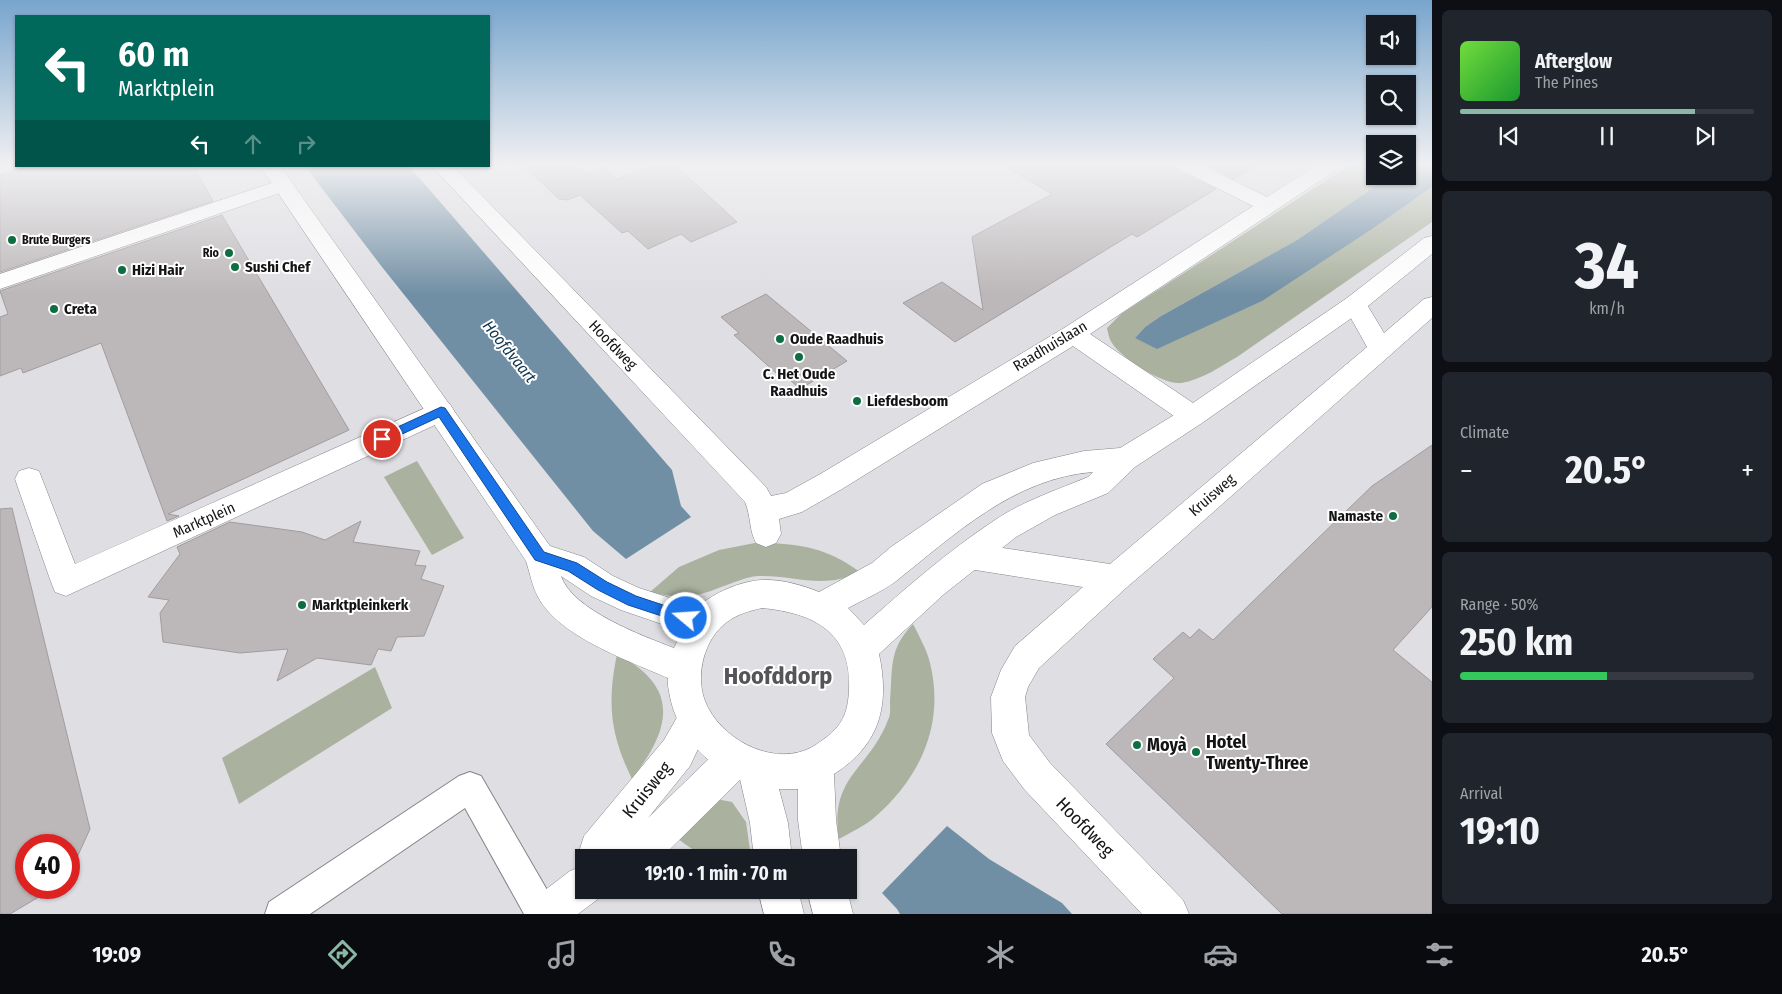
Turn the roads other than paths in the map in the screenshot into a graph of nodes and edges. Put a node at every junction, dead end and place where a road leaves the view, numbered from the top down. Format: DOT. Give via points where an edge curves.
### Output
graph roads {
  1 [pos="192,209"];
  2 [pos="300,209"];
  3 [pos="483,209"];
  4 [pos="1264,209"];
  5 [pos="1432,242"];
  6 [pos="0,282"];
  7 [pos="1355,304"];
  8 [pos="1432,305"];
  9 [pos="1073,334"];
  10 [pos="1381,350"];
  11 [pos="441,411"];
  12 [pos="1193,416"];
  13 [pos="1125,459"];
  14 [pos="30,479"];
  15 [pos="764,522"];
  16 [pos="540,556"];
  17 [pos="969,556"];
  18 [pos="1114,578"];
  19 [pos="821,607"];
  20 [pos="704,624"];
  21 [pos="862,648"];
  22 [pos="685,669"];
  23 [pos="695,719"];
  24 [pos="1010,733"];
  25 [pos="745,764"];
  26 [pos="816,765"];
  27 [pos="599,849"];
  28 [pos="643,849"];
  29 [pos="772,849"];
  30 [pos="821,849"];
  31 [pos="575,892"];
  32 [pos="780,899"];
  33 [pos="829,899"];
  34 [pos="281,914"];
  35 [pos="544,914"];
  36 [pos="784,914"];
  37 [pos="833,914"];
  38 [pos="1169,914"];
  1 -- 6 [label="street"];
  2 -- 11 [label="street"];
  3 -- 15 [label="street, Hoofdweg" via="756,495"];
  4 -- 9 [label="street, Raadhuislaan"];
  5 -- 7 [label="street"];
  7 -- 10 [label="street"];
  7 -- 12 [label="street"];
  8 -- 10 [label="street, Kruisweg"];
  9 -- 12 [label="street"];
  9 -- 15 [label="street, Raadhuislaan"];
  10 -- 18 [label="street, Kruisweg"];
  11 -- 14 [label="street, Marktplein" via="66,582"];
  11 -- 16 [label="street"];
  12 -- 13 [label="street"];
  13 -- 17 [label="street" via="1098,485 1006,528"];
  13 -- 19 [label="street" via="1075,464 1033,474 992,492 902,556 883,574"];
  16 -- 20 [label="street" via="572,566 602,586 632,600"];
  16 -- 22 [label="street" via="550,590 575,616 612,638"];
  17 -- 18 [label="street"];
  17 -- 21 [label="street"];
  18 -- 24 [label="street, Kruisweg" via="1027,657 1008,697"];
  19 -- 20 [label="street" via="799,597 762,594 740,599 718,610"];
  19 -- 21 [label="street" via="848,628"];
  20 -- 22 [label="street" via="690,646"];
  21 -- 26 [label="street" via="867,688 864,713 854,737 834,755"];
  22 -- 23 [label="street" via="688,705"];
  23 -- 25 [label="street" via="712,743"];
  23 -- 27 [label="street, Kruisweg" via="677,753"];
  24 -- 38 [label="street, Hoofdweg" via="1016,748 1037,776"];
  25 -- 26 [label="street" via="788,772"];
  25 -- 28 [label="street" via="708,782"];
  25 -- 29 [label="street" via="769,823"];
  26 -- 30 [label="street"];
  31 -- 35 [label="street"];
  32 -- 36 [label="street"];
  33 -- 37 [label="street"];
  34 -- 35 [label="lane" via="470,787"];
}
